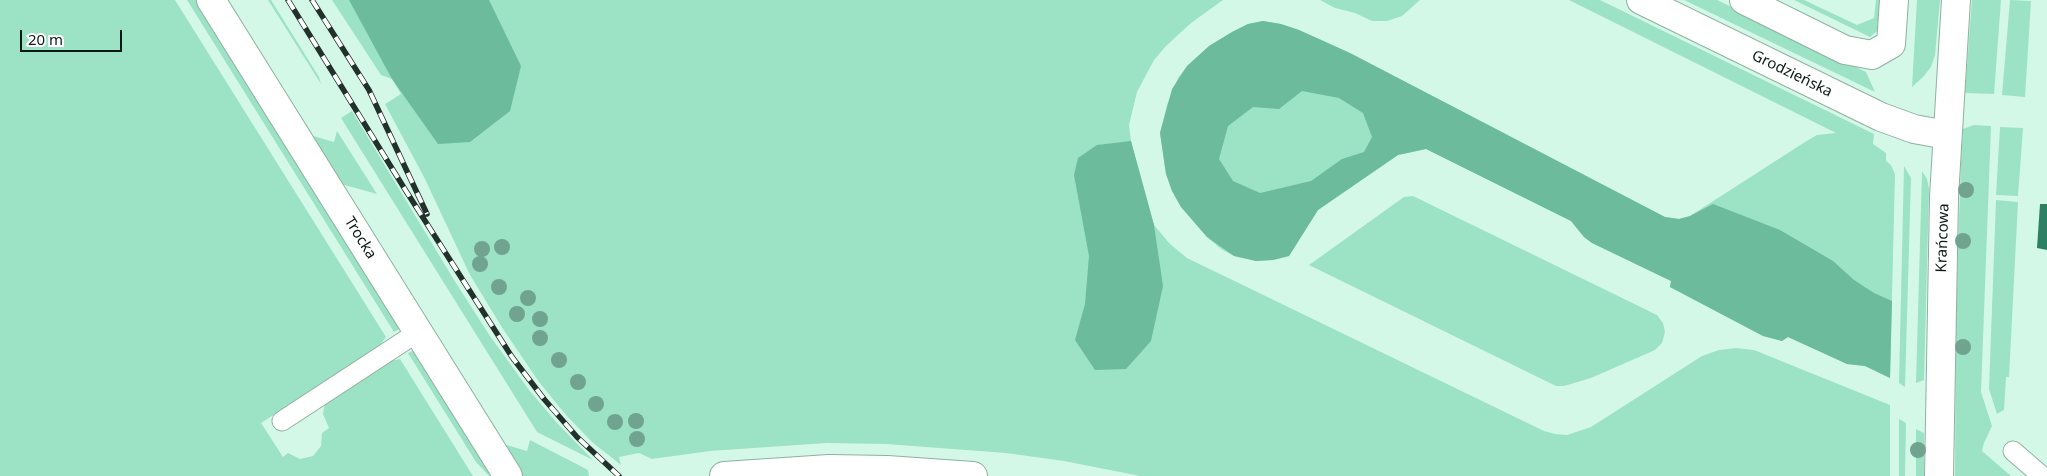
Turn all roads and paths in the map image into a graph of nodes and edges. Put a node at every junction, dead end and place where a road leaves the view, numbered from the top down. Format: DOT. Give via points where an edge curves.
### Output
graph roads {
  1 [pos="211,0"];
  2 [pos="1641,0"];
  3 [pos="1744,0"];
  4 [pos="1894,0"];
  5 [pos="1956,0"];
  6 [pos="1947,135"];
  7 [pos="418,332"];
  8 [pos="282,421"];
  9 [pos="2013,451"];
  10 [pos="508,476"];
  11 [pos="724,476"];
  12 [pos="972,476"];
  13 [pos="1939,476"];
  14 [pos="2042,476"];
  1 -- 7 [label="street, Trocka"];
  2 -- 6 [label="street, Grodzieńska" via="1880,117 1914,129"];
  3 -- 4 [label="street" via="1845,50 1872,55 1891,44"];
  5 -- 6 [label="street, Krańcowa"];
  6 -- 13 [label="street, Krańcowa"];
  7 -- 8 [label="lane"];
  7 -- 10 [label="street, Trocka"];
  9 -- 14 [label="lane"];
  11 -- 12 [label="street" via="829,469"];
}
